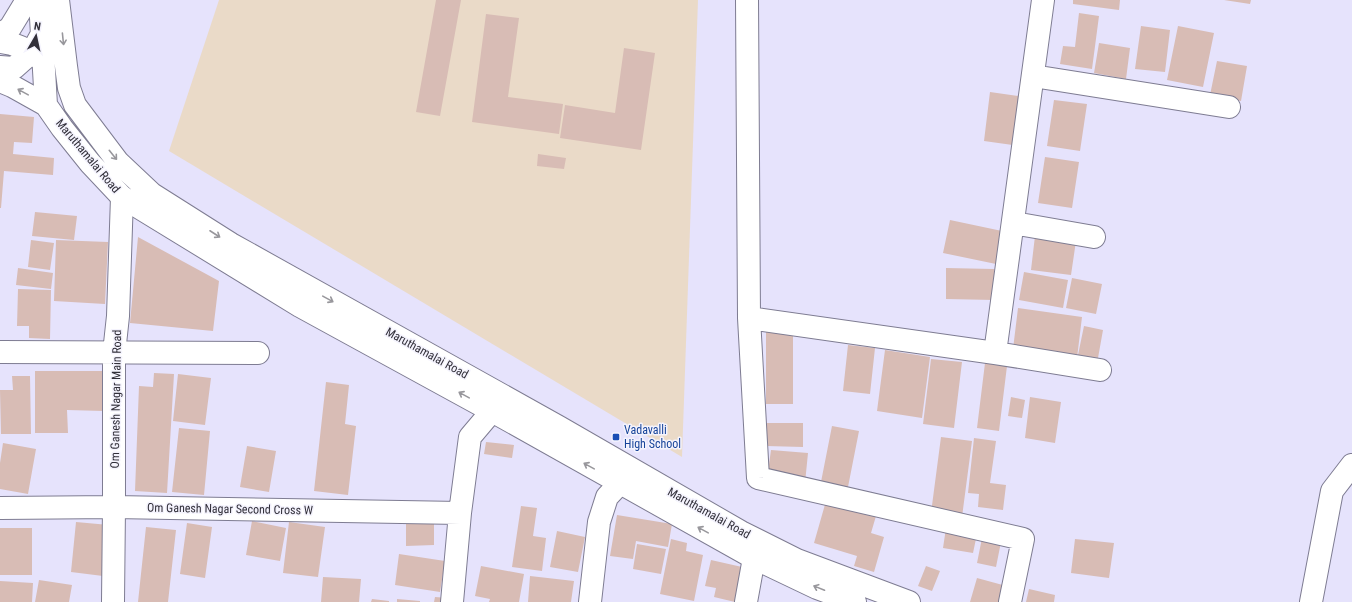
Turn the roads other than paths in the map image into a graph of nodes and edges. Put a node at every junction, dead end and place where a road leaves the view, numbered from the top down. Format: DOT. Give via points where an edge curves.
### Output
graph roads {
  1 [pos="27,0"];
  2 [pos="40,0"];
  3 [pos="57,0"];
  4 [pos="747,0"];
  5 [pos="1043,0"];
  6 [pos="0,34"];
  7 [pos="0,42"];
  8 [pos="39,49"];
  9 [pos="0,67"];
  10 [pos="1033,76"];
  11 [pos="0,81"];
  12 [pos="69,88"];
  13 [pos="46,105"];
  14 [pos="1229,107"];
  15 [pos="122,197"];
  16 [pos="1013,223"];
  17 [pos="1094,237"];
  18 [pos="749,318"];
  19 [pos="0,352"];
  20 [pos="114,353"];
  21 [pos="258,353"];
  22 [pos="995,353"];
  23 [pos="1100,370"];
  24 [pos="501,405"];
  25 [pos="1352,465"];
  26 [pos="625,476"];
  27 [pos="114,507"];
  28 [pos="0,508"];
  29 [pos="460,513"];
  30 [pos="754,558"];
  31 [pos="113,602"];
  32 [pos="452,602"];
  33 [pos="590,602"];
  34 [pos="746,602"];
  35 [pos="855,602"];
  36 [pos="909,602"];
  37 [pos="1010,602"];
  38 [pos="1311,602"];
  1 -- 6 [label="street" via="10,28"];
  2 -- 8 [label="street"];
  3 -- 8 [label="street"];
  3 -- 12 [label="street, Maruthamalai Road, one-way"];
  4 -- 18 [label="street"];
  5 -- 10 [label="street"];
  7 -- 8 [label="street"];
  8 -- 9 [label="street" via="14,68"];
  8 -- 12 [label="street"];
  8 -- 13 [label="street"];
  10 -- 14 [label="street"];
  10 -- 16 [label="street"];
  13 -- 11 [label="street, one-way"];
  12 -- 24 [label="street, Maruthamalai Road, one-way" via="75,105 98,137 118,162 152,194"];
  13 -- 15 [label="street, Maruthamalai Road" via="90,163"];
  15 -- 20 [label="street, Om Ganesh Nagar Main Road" via="118,316"];
  24 -- 15 [label="street, Maruthamalai Road, one-way" via="300,306"];
  16 -- 17 [label="street"];
  16 -- 22 [label="street"];
  18 -- 22 [label="street"];
  18 -- 37 [label="street" via="758,478 1024,539"];
  19 -- 20 [label="street"];
  20 -- 21 [label="street"];
  20 -- 27 [label="street, Om Ganesh Nagar Main Road"];
  22 -- 23 [label="street"];
  24 -- 26 [label="street, Maruthamalai Road"];
  24 -- 29 [label="street" via="470,437"];
  25 -- 38 [label="street" via="1332,491"];
  30 -- 26 [label="street, Maruthamalai Road, one-way"];
  26 -- 33 [label="street" via="607,497 598,522"];
  26 -- 36 [label="street, Maruthamalai Road" via="797,560"];
  27 -- 28 [label="street, Om Ganesh Nagar Second Cross W"];
  27 -- 29 [label="street, Om Ganesh Nagar Second Cross W"];
  27 -- 31 [label="street, Om Ganesh Nagar Main Road"];
  29 -- 32 [label="street"];
  30 -- 34 [label="street"];
  35 -- 30 [label="street, Maruthamalai Road, one-way" via="817,588"];
}
